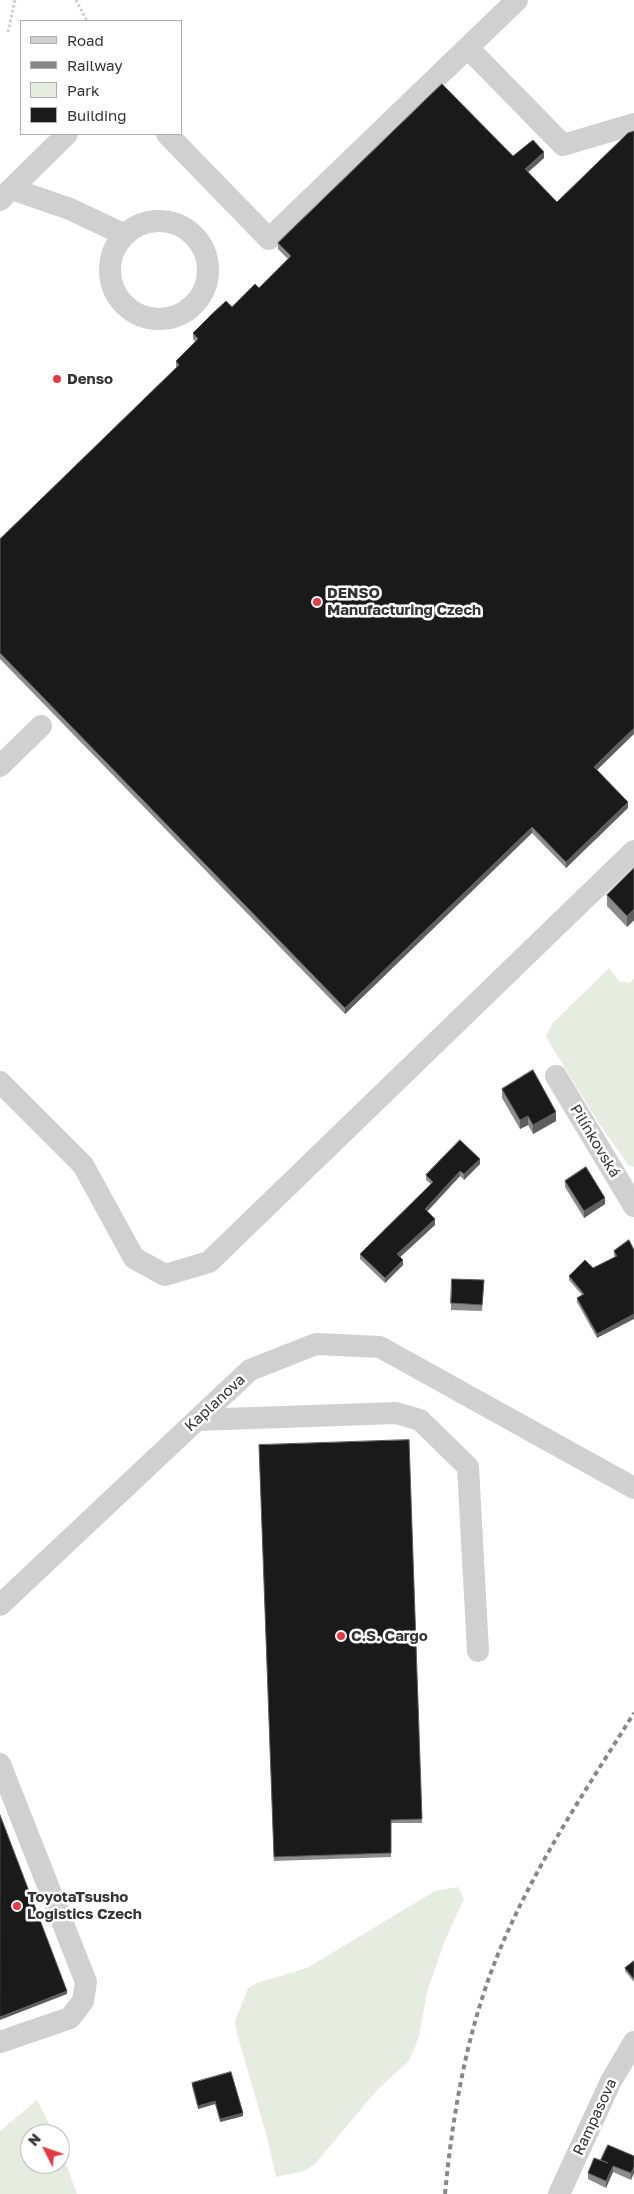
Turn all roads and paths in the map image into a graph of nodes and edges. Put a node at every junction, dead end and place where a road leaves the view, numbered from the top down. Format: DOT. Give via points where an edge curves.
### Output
graph roads {
  1 [pos="15,0"];
  2 [pos="76,0"];
  3 [pos="517,0"];
  4 [pos="86,20"];
  5 [pos="8,32"];
  6 [pos="468,48"];
  7 [pos="634,124"];
  8 [pos="66,135"];
  9 [pos="169,135"];
  10 [pos="6,195"];
  11 [pos="125,235"];
  12 [pos="41,726"];
  13 [pos="0,766"];
  14 [pos="634,851"];
  15 [pos="556,1076"];
  16 [pos="0,1082"];
  17 [pos="634,1206"];
  18 [pos="197,1420"];
  19 [pos="634,1488"];
  20 [pos="0,1605"];
  21 [pos="478,1651"];
  22 [pos="0,1764"];
  23 [pos="0,2042"];
  24 [pos="634,2042"];
  25 [pos="558,2194"];
  1 -- 5 [label="path"];
  2 -- 4 [label="path"];
  3 -- 6 [label="street"];
  6 -- 7 [label="street" via="563,145"];
  6 -- 9 [label="street" via="270,239"];
  8 -- 10 [label="street"];
  10 -- 11 [label="street" via="70,208"];
  11 -- 11 [label="street" via="112,255 110,272 114,289 128,308 138,314 161,319 184,312 194,305 206,284 208,272 207,260 197,239 179,225 156,221 140,225"];
  12 -- 13 [label="street"];
  14 -- 16 [label="street" via="209,1262 165,1275 134,1258 83,1165"];
  15 -- 17 [label="street, Pilínkovská"];
  18 -- 19 [label="street, Kaplanova" via="250,1370 316,1344 380,1347"];
  18 -- 20 [label="street, Kaplanova"];
  18 -- 21 [label="street" via="396,1413 420,1420 468,1467"];
  22 -- 23 [label="street" via="86,1982 83,2001 70,2018"];
  24 -- 25 [label="street, Rampasova" via="611,2081"];
}
